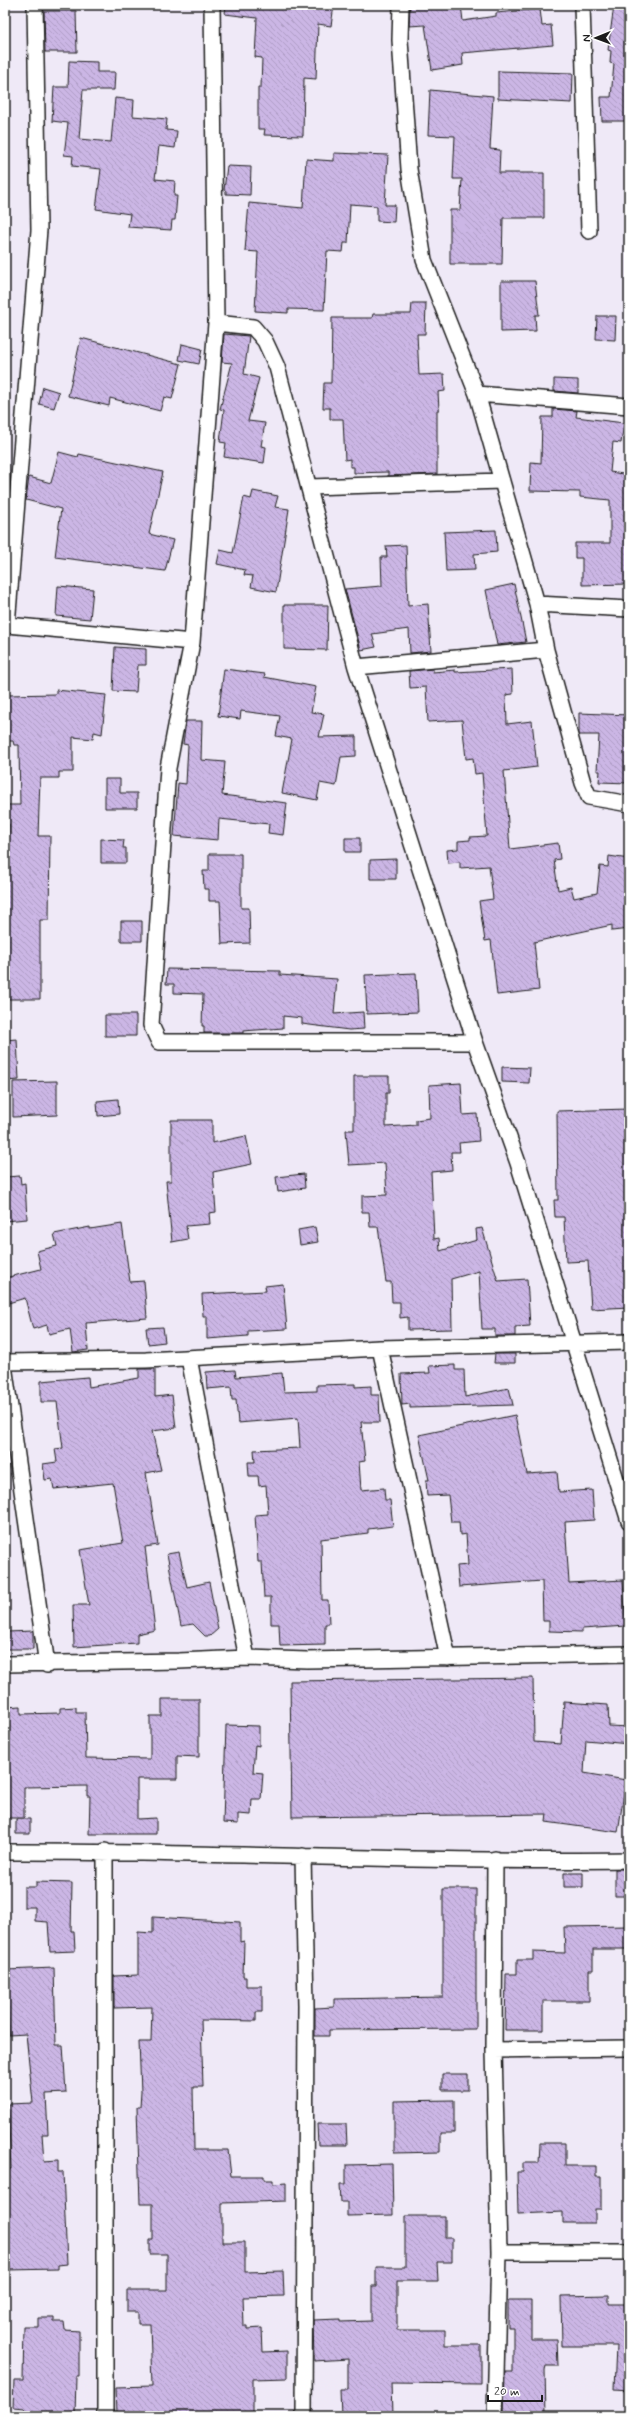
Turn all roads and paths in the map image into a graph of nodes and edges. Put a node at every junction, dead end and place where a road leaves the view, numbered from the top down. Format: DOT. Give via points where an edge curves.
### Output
graph roads {
  1 [pos="35,5"];
  2 [pos="212,5"];
  3 [pos="401,5"];
  4 [pos="582,5"];
  5 [pos="589,231"];
  6 [pos="216,323"];
  7 [pos="477,394"];
  8 [pos="629,406"];
  9 [pos="502,480"];
  10 [pos="309,487"];
  11 [pos="537,604"];
  12 [pos="629,609"];
  13 [pos="6,625"];
  14 [pos="192,642"];
  15 [pos="546,650"];
  16 [pos="356,667"];
  17 [pos="629,804"];
  18 [pos="475,1042"];
  19 [pos="629,1342"];
  20 [pos="573,1343"];
  21 [pos="380,1348"];
  22 [pos="189,1358"];
  23 [pos="5,1362"];
  24 [pos="5,1372"];
  25 [pos="629,1521"];
  26 [pos="629,1654"];
  27 [pos="248,1658"];
  28 [pos="448,1658"];
  29 [pos="5,1664"];
  30 [pos="47,1665"];
  31 [pos="5,1852"];
  32 [pos="105,1852"];
  33 [pos="303,1856"];
  34 [pos="495,1859"];
  35 [pos="629,1860"];
  36 [pos="629,2048"];
  37 [pos="494,2050"];
  38 [pos="499,2252"];
  39 [pos="629,2252"];
  40 [pos="105,2416"];
  41 [pos="304,2416"];
  42 [pos="495,2416"];
  1 -- 13 [label="street" via="39,230"];
  2 -- 6 [label="street"];
  3 -- 7 [label="street" via="400,40 409,169 424,260"];
  4 -- 5 [label="street"];
  6 -- 10 [label="street" via="253,327 265,341 277,367"];
  6 -- 14 [label="street"];
  7 -- 8 [label="street"];
  7 -- 9 [label="street"];
  9 -- 10 [label="street"];
  9 -- 11 [label="street"];
  10 -- 16 [label="street"];
  11 -- 12 [label="street"];
  11 -- 15 [label="street"];
  13 -- 14 [label="street"];
  14 -- 18 [label="street" via="168,768 151,1025 159,1042"];
  15 -- 16 [label="street"];
  15 -- 17 [label="street" via="589,797"];
  16 -- 18 [label="street"];
  18 -- 20 [label="street" via="518,1163"];
  19 -- 20 [label="street"];
  20 -- 21 [label="street"];
  20 -- 25 [label="street"];
  21 -- 22 [label="street"];
  21 -- 28 [label="street"];
  22 -- 23 [label="street"];
  22 -- 27 [label="street"];
  24 -- 30 [label="street"];
  26 -- 28 [label="street"];
  27 -- 28 [label="street"];
  27 -- 30 [label="street"];
  29 -- 30 [label="street"];
  31 -- 32 [label="street"];
  32 -- 33 [label="street"];
  32 -- 40 [label="street"];
  33 -- 34 [label="street"];
  33 -- 41 [label="street" via="306,2006"];
  34 -- 35 [label="street"];
  34 -- 37 [label="street"];
  36 -- 37 [label="street"];
  37 -- 38 [label="street"];
  38 -- 39 [label="street"];
  38 -- 42 [label="street"];
}
